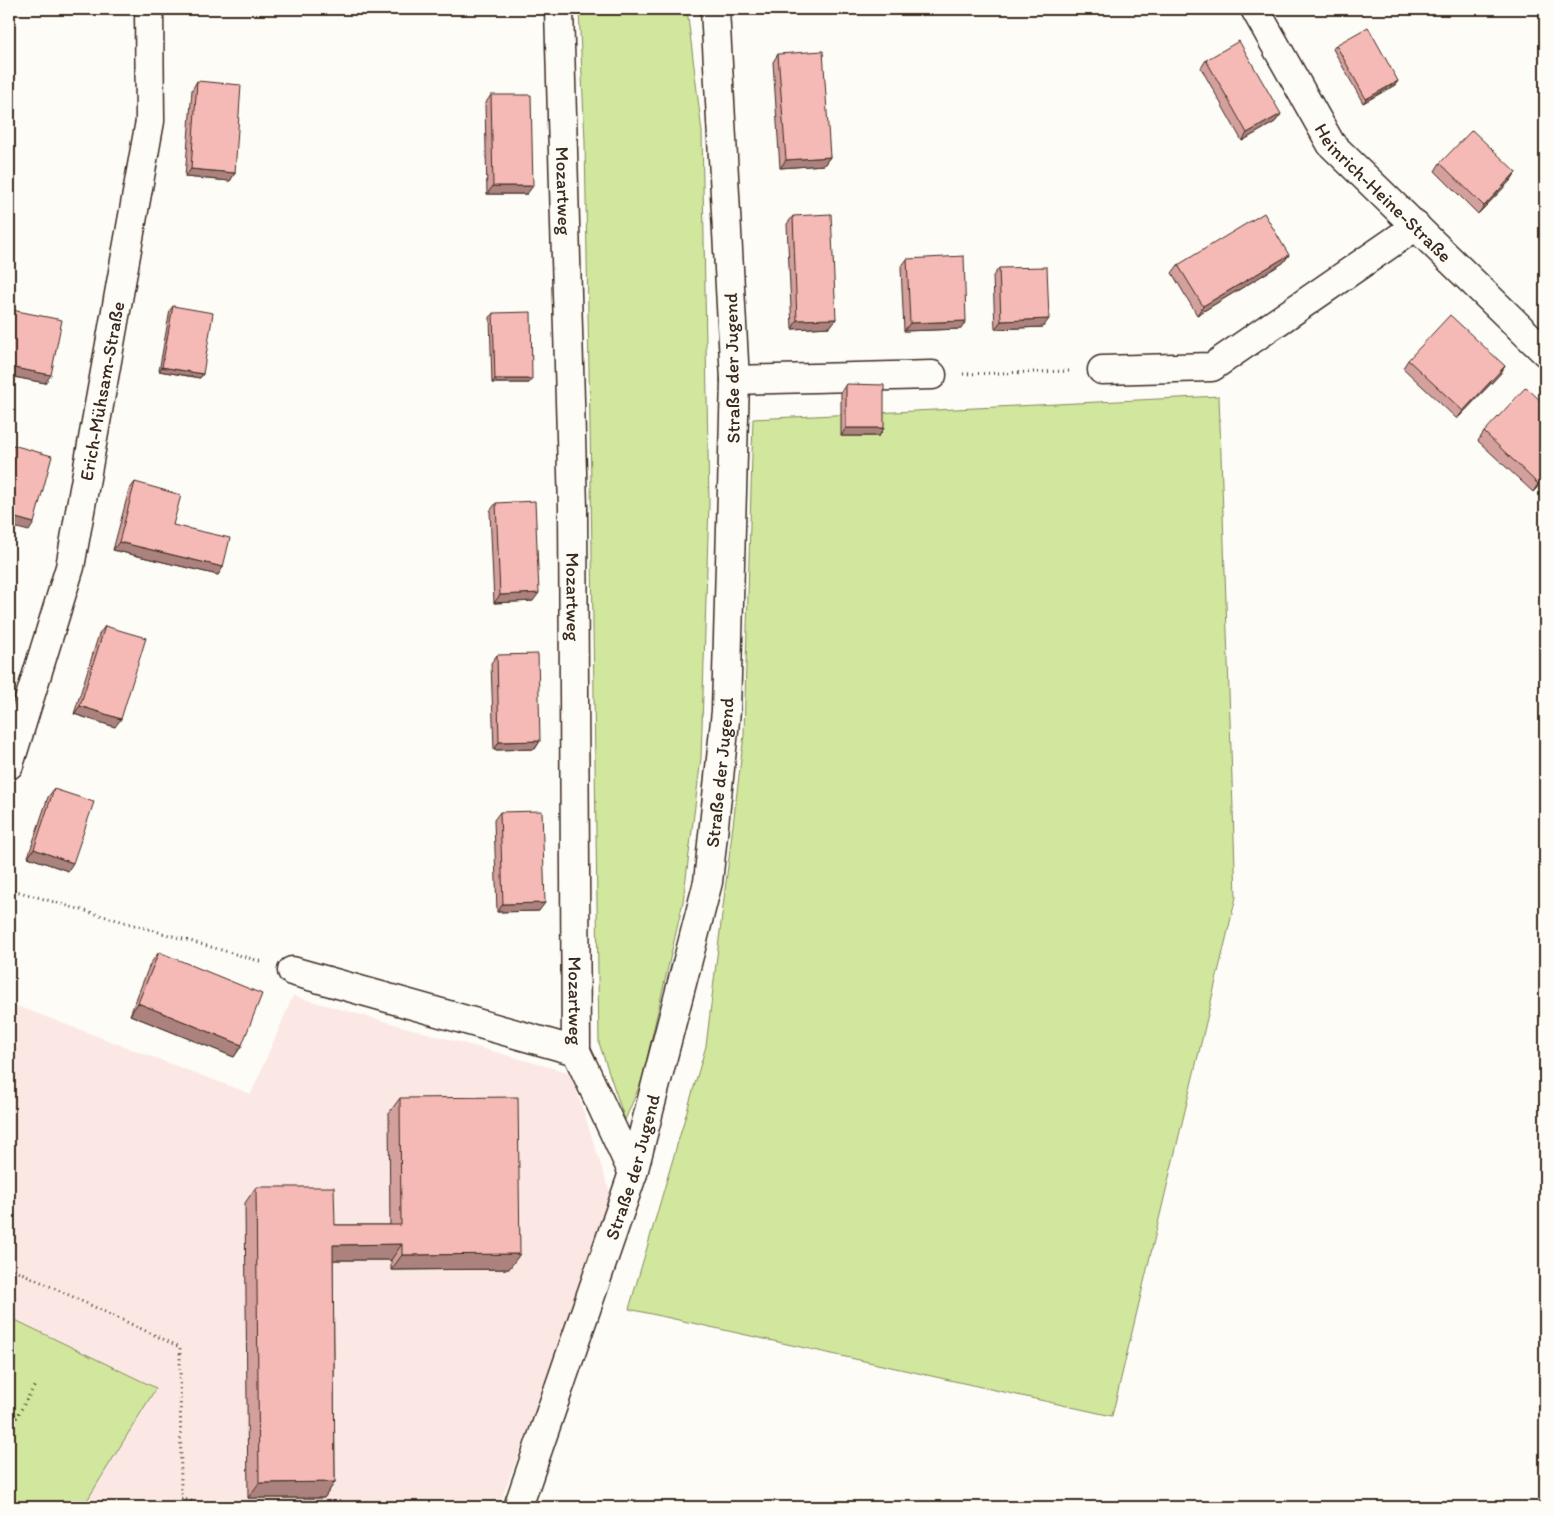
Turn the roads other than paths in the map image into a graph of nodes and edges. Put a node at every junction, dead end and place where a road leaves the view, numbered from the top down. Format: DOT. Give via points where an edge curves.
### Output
graph roads {
  1 [pos="149,9"];
  2 [pos="559,9"];
  3 [pos="715,9"];
  4 [pos="1255,9"];
  5 [pos="1416,226"];
  6 [pos="1545,352"];
  7 [pos="1102,370"];
  8 [pos="932,375"];
  9 [pos="735,380"];
  10 [pos="9,765"];
  11 [pos="292,971"];
  12 [pos="576,1050"];
  13 [pos="633,1173"];
  14 [pos="518,1507"];
  1 -- 10 [label="street, Erich-Mühsam-Straße" via="150,122 70,567"];
  2 -- 12 [label="street, Mozartweg" via="573,508"];
  3 -- 9 [label="street, Straße der Jugend"];
  4 -- 5 [label="street, Heinrich-Heine-Straße" via="1331,144"];
  5 -- 6 [label="street, Heinrich-Heine-Straße"];
  5 -- 7 [label="street" via="1212,367"];
  8 -- 9 [label="street"];
  9 -- 13 [label="street, Straße der Jugend" via="726,711 708,882"];
  11 -- 12 [label="street"];
  12 -- 13 [label="street, Mozartweg"];
  13 -- 14 [label="street, Straße der Jugend"];
}
